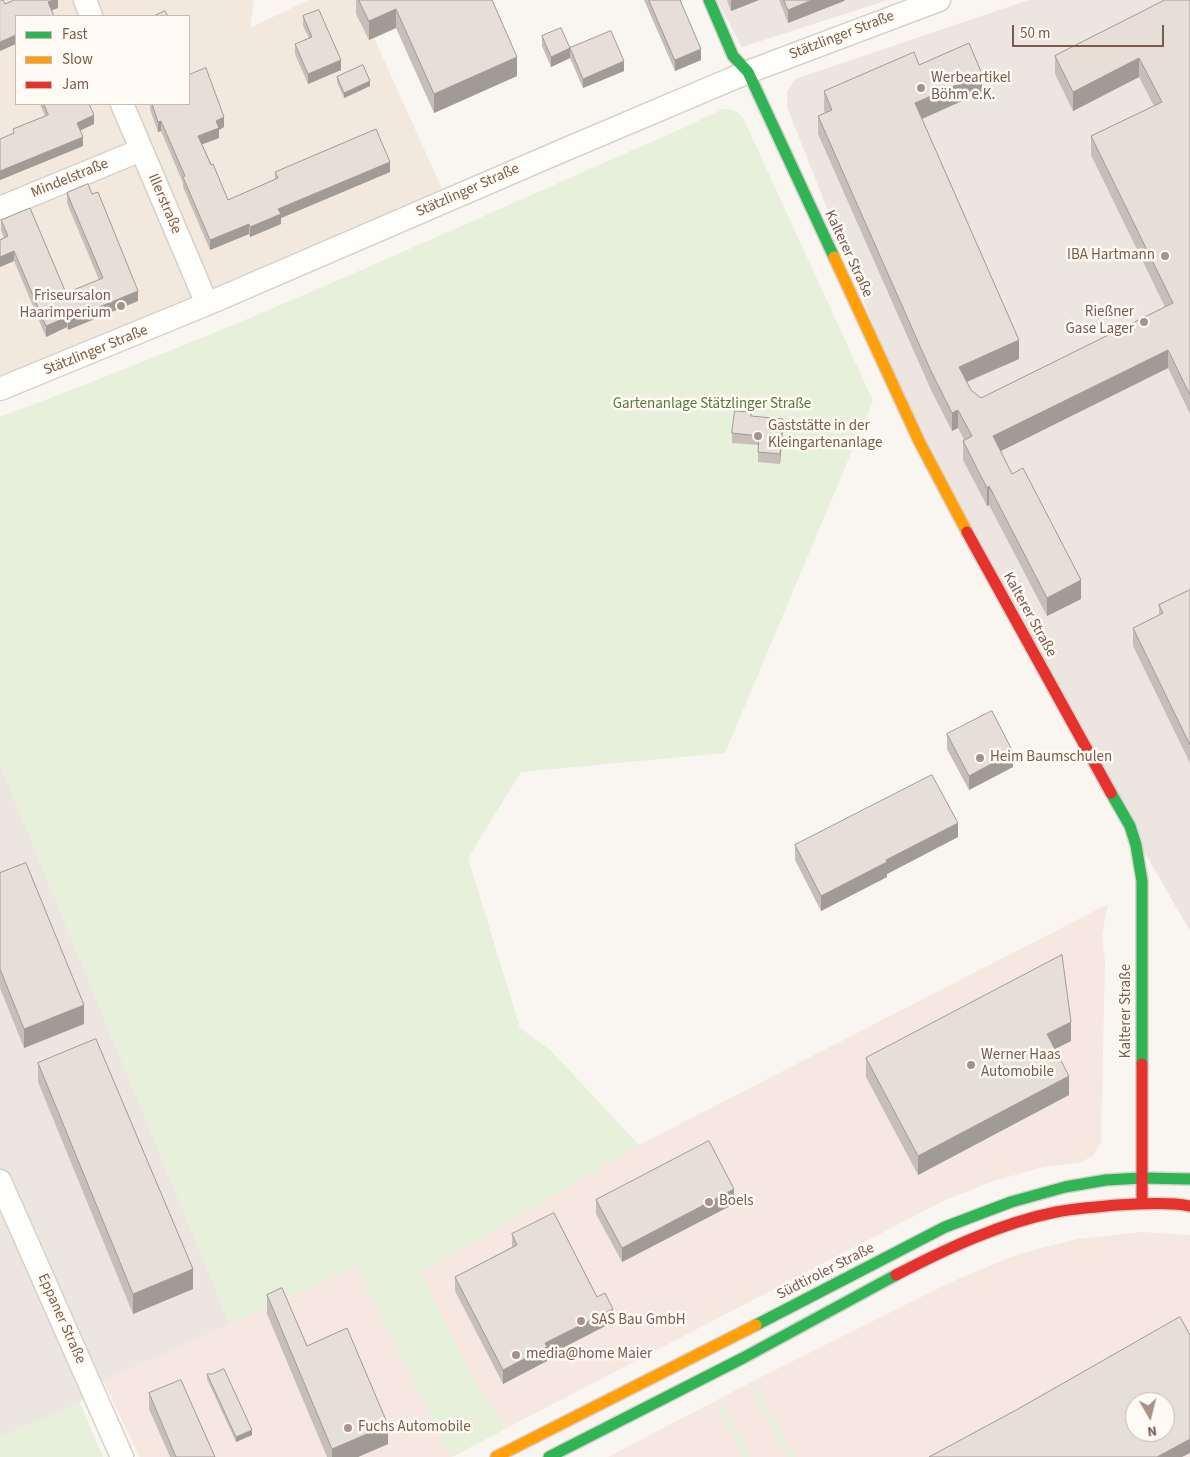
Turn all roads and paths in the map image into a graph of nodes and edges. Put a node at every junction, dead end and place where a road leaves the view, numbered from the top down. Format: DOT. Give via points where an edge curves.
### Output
graph roads {
  1 [pos="85,0"];
  2 [pos="709,0"];
  3 [pos="939,0"];
  4 [pos="91,15"];
  5 [pos="748,72"];
  6 [pos="122,105"];
  7 [pos="141,150"];
  8 [pos="0,208"];
  9 [pos="207,304"];
  10 [pos="0,389"];
  11 [pos="1142,1178"];
  12 [pos="1190,1179"];
  13 [pos="0,1181"];
  14 [pos="1142,1204"];
  15 [pos="1190,1206"];
  16 [pos="122,1457"];
  17 [pos="496,1457"];
  18 [pos="549,1457"];
  1 -- 4 [label="street"];
  2 -- 5 [label="main road, Kalterer Straße" via="733,56"];
  3 -- 5 [label="street, Stätzlinger Straße"];
  5 -- 9 [label="street, Stätzlinger Straße"];
  5 -- 11 [label="main road, Kalterer Straße" via="919,441 1002,598 1130,826 1142,881"];
  6 -- 7 [label="street, Illerstraße"];
  7 -- 8 [label="street, Mindelstraße"];
  7 -- 9 [label="street, Illerstraße"];
  9 -- 10 [label="street, Stätzlinger Straße"];
  11 -- 12 [label="main road, Südtiroler Straße"];
  11 -- 14 [label="main road, Kalterer Straße"];
  11 -- 17 [label="main road, Südtiroler Straße" via="1106,1180 1043,1192 945,1227"];
  13 -- 16 [label="street, Eppaner Straße"];
  14 -- 15 [label="main road"];
  14 -- 18 [label="main road" via="1048,1214 972,1239"];
}
